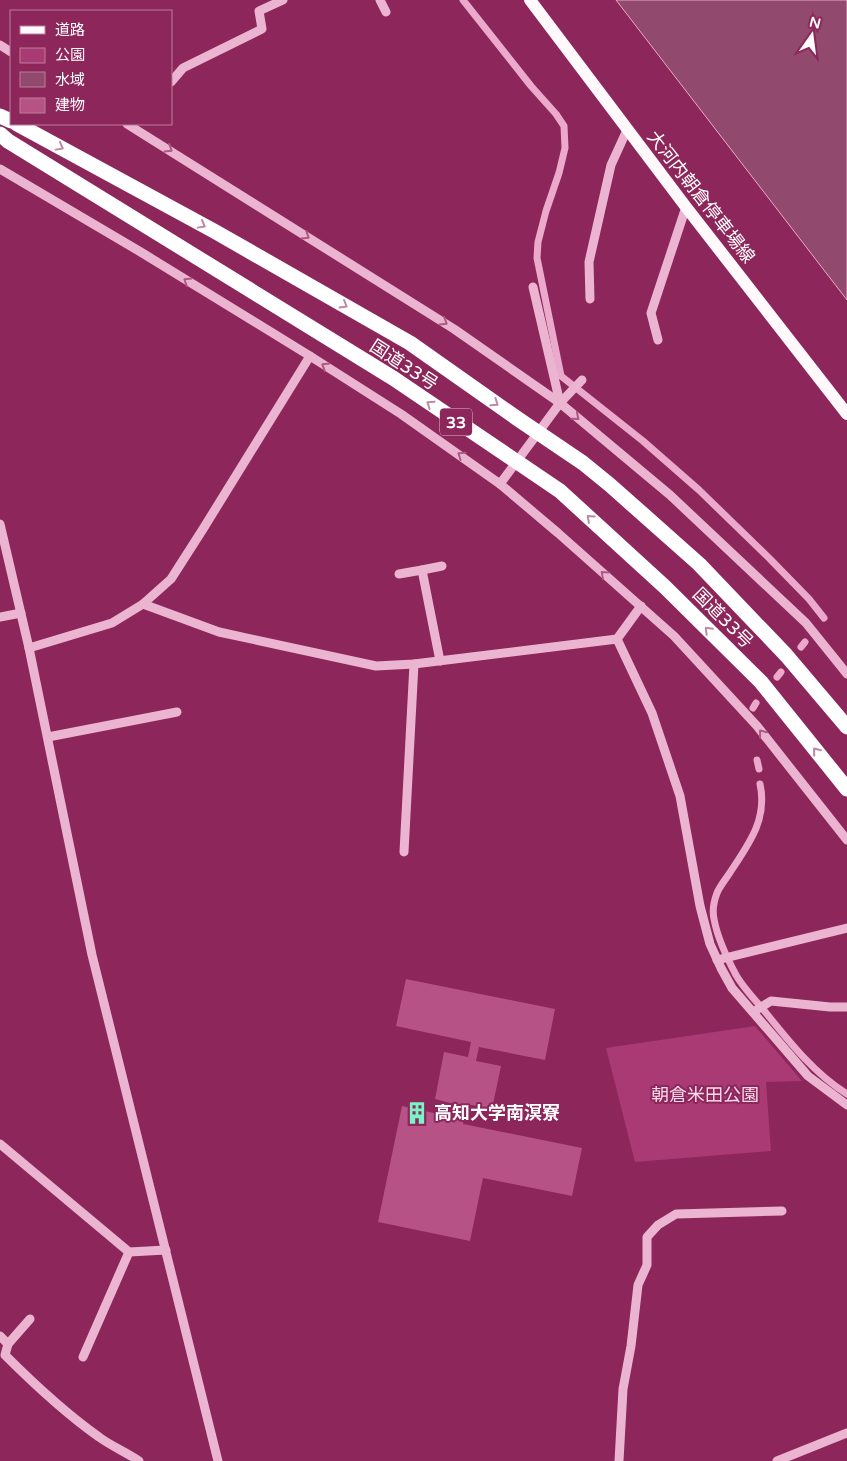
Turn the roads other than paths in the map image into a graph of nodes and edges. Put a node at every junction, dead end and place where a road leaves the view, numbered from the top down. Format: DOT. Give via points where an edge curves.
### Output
graph roads {
  1 [pos="283,0"];
  2 [pos="380,0"];
  3 [pos="530,0"];
  4 [pos="386,12"];
  5 [pos="172,81"];
  6 [pos="19,125"];
  7 [pos="129,125"];
  8 [pos="627,130"];
  9 [pos="0,134"];
  10 [pos="0,170"];
  11 [pos="686,207"];
  12 [pos="533,287"];
  13 [pos="590,299"];
  14 [pos="658,340"];
  15 [pos="310,356"];
  16 [pos="582,380"];
  17 [pos="560,404"];
  18 [pos="847,414"];
  19 [pos="538,433"];
  20 [pos="516,462"];
  21 [pos="500,484"];
  22 [pos="0,524"];
  23 [pos="442,566"];
  24 [pos="422,570"];
  25 [pos="399,574"];
  26 [pos="143,604"];
  27 [pos="641,606"];
  28 [pos="21,613"];
  29 [pos="0,617"];
  30 [pos="617,639"];
  31 [pos="29,648"];
  32 [pos="440,660"];
  33 [pos="414,664"];
  34 [pos="847,674"];
  35 [pos="177,712"];
  36 [pos="847,727"];
  37 [pos="48,737"];
  38 [pos="847,789"];
  39 [pos="847,840"];
  40 [pos="404,852"];
  41 [pos="847,928"];
  42 [pos="717,960"];
  43 [pos="847,1007"];
  44 [pos="755,1011"];
  45 [pos="847,1105"];
  46 [pos="0,1144"];
  47 [pos="782,1211"];
  48 [pos="166,1250"];
  49 [pos="129,1252"];
  50 [pos="30,1319"];
  51 [pos="0,1336"];
  52 [pos="8,1344"];
  53 [pos="83,1357"];
  54 [pos="847,1433"];
  55 [pos="139,1461"];
  56 [pos="218,1461"];
  57 [pos="619,1461"];
  58 [pos="777,1461"];
  1 -- 5 [label="street" via="259,11 262,29 183,68"];
  2 -- 4 [label="street"];
  3 -- 8 [label="main road, 大河内朝倉停車場線"];
  6 -- 19 [label="highway, 国道33号 / 33, one-way" via="410,343"];
  7 -- 17 [label="street, one-way" via="454,329"];
  8 -- 11 [label="main road, 大河内朝倉停車場線"];
  8 -- 13 [label="street" via="611,165 589,262"];
  20 -- 9 [label="highway, 国道33号 / 33, one-way" via="393,378"];
  15 -- 10 [label="street, one-way"];
  11 -- 14 [label="street" via="651,313"];
  11 -- 18 [label="main road, 大河内朝倉停車場線"];
  12 -- 17 [label="street"];
  21 -- 15 [label="street, one-way" via="401,414"];
  15 -- 26 [label="street" via="171,579"];
  16 -- 17 [label="street"];
  17 -- 19 [label="street"];
  17 -- 34 [label="street, one-way" via="670,495 806,623"];
  19 -- 20 [label="street"];
  19 -- 36 [label="highway, 国道33号 / 33" via="583,463 700,564 786,655"];
  20 -- 21 [label="street"];
  38 -- 20 [label="highway, 国道33号 / 33, one-way" via="761,682 672,594 560,492"];
  27 -- 21 [label="street, one-way"];
  22 -- 28 [label="street"];
  23 -- 24 [label="street"];
  24 -- 25 [label="street"];
  24 -- 32 [label="street"];
  26 -- 31 [label="street" via="112,623"];
  26 -- 33 [label="street" via="219,632 376,666"];
  27 -- 30 [label="street"];
  39 -- 27 [label="street, one-way" via="757,726 674,636"];
  28 -- 29 [label="street"];
  28 -- 31 [label="street"];
  30 -- 32 [label="street"];
  30 -- 42 [label="street" via="652,714 680,796 700,906"];
  31 -- 37 [label="street"];
  32 -- 33 [label="street"];
  33 -- 40 [label="street"];
  35 -- 37 [label="street"];
  37 -- 48 [label="street" via="92,955"];
  41 -- 42 [label="street"];
  42 -- 44 [label="street" via="732,988"];
  43 -- 44 [label="street" via="771,1000"];
  44 -- 45 [label="street" via="808,1076"];
  46 -- 49 [label="street"];
  47 -- 57 [label="street" via="676,1214 658,1225 647,1237 647,1265 638,1285 623,1389"];
  48 -- 49 [label="street"];
  48 -- 56 [label="street"];
  49 -- 53 [label="street"];
  50 -- 52 [label="street"];
  51 -- 52 [label="street"];
  52 -- 55 [label="street" via="5,1355 34,1384 100,1438"];
  54 -- 58 [label="street"];
}
